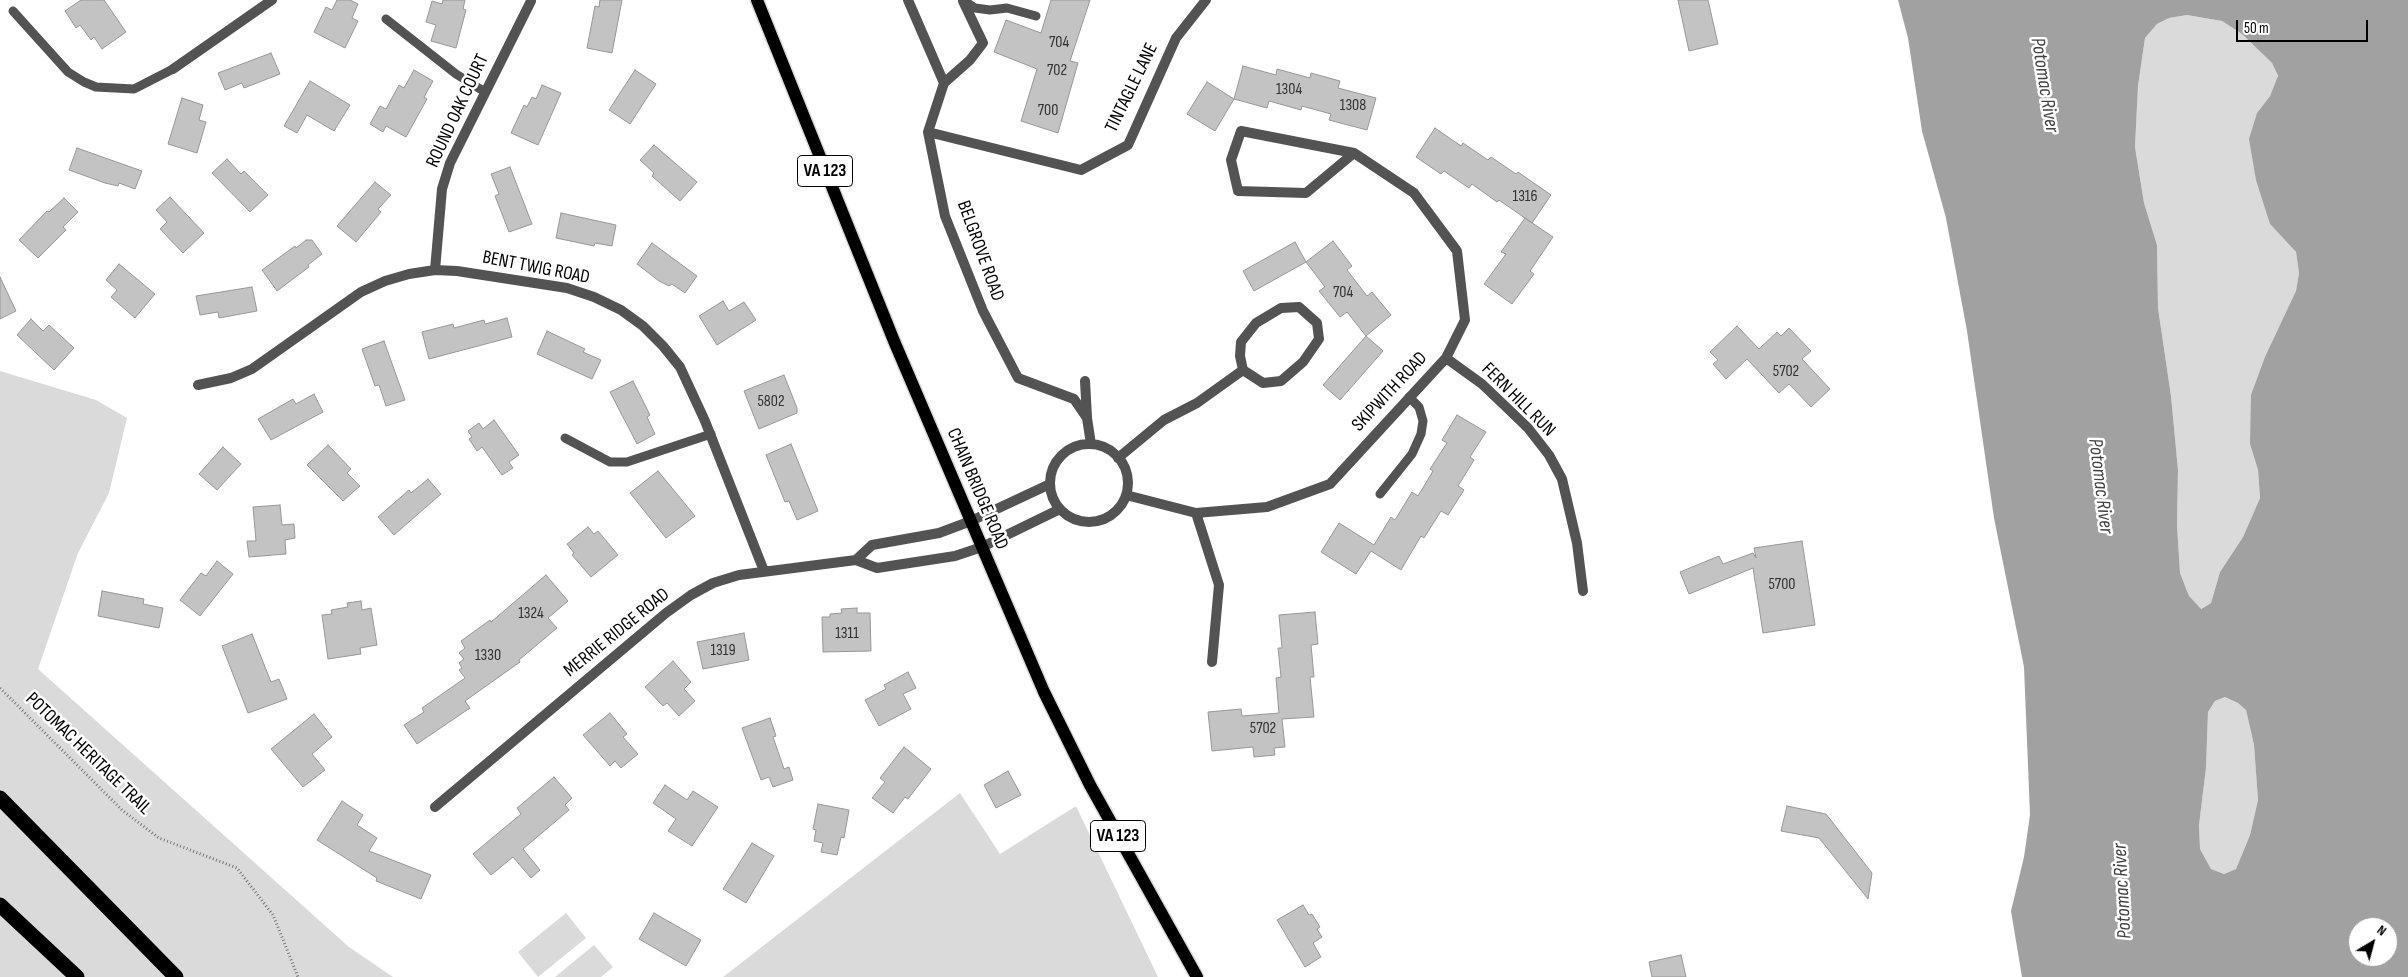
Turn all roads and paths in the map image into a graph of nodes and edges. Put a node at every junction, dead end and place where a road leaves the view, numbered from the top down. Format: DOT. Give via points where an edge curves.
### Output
graph roads {
  1 [pos="272,0"];
  2 [pos="756,0"];
  3 [pos="908,0"];
  4 [pos="963,0"];
  5 [pos="1206,0"];
  6 [pos="531,1"];
  7 [pos="13,11"];
  8 [pos="1036,16"];
  9 [pos="386,19"];
  10 [pos="173,69"];
  11 [pos="944,83"];
  12 [pos="485,92"];
  13 [pos="928,132"];
  14 [pos="1354,153"];
  15 [pos="435,270"];
  16 [pos="1446,358"];
  17 [pos="1243,370"];
  18 [pos="1085,380"];
  19 [pos="198,385"];
  20 [pos="1409,397"];
  21 [pos="1087,418"];
  22 [pos="710,434"];
  23 [pos="564,438"];
  24 [pos="1091,444"];
  25 [pos="1118,458"];
  26 [pos="1050,484"];
  27 [pos="1380,494"];
  28 [pos="1126,495"];
  29 [pos="1060,509"];
  30 [pos="1196,514"];
  31 [pos="971,521"];
  32 [pos="982,547"];
  33 [pos="856,560"];
  34 [pos="764,571"];
  35 [pos="1583,591"];
  36 [pos="1212,662"];
  37 [pos="0,688"];
  38 [pos="0,798"];
  39 [pos="435,807"];
  40 [pos="0,905"];
  41 [pos="77,977"];
  42 [pos="176,977"];
  43 [pos="298,977"];
  44 [pos="1197,977"];
  1 -- 10 [label="street"];
  2 -- 31 [label="main road, CHAIN BRIDGE ROAD / VA 123" via="894,341"];
  3 -- 11 [label="street"];
  4 -- 8 [label="lane" via="975,8 1007,8"];
  4 -- 11 [label="street" via="983,43 970,60"];
  5 -- 13 [label="street, TINTAGLE LANE" via="1176,38 1128,145 1081,170"];
  6 -- 12 [label="street, ROUND OAK COURT"];
  7 -- 10 [label="lane" via="68,72 96,87 134,89"];
  9 -- 12 [label="lane" via="456,74"];
  11 -- 13 [label="street, BELGROVE ROAD"];
  12 -- 15 [label="street, ROUND OAK COURT" via="459,142 442,189"];
  13 -- 21 [label="street, BELGROVE ROAD" via="945,216 983,311 1018,378 1074,399"];
  14 -- 14 [label="street, SKIPWITH ROAD" via="1241,131 1231,160 1238,191 1306,193"];
  14 -- 16 [label="street, SKIPWITH ROAD" via="1414,193 1457,251 1465,320"];
  15 -- 19 [label="street, BENT TWIG ROAD" via="385,281 252,369 231,378"];
  15 -- 22 [label="street, BENT TWIG ROAD" via="567,288 621,310 643,326 680,367"];
  16 -- 20 [label="street, SKIPWITH ROAD"];
  16 -- 35 [label="street, FERN HILL RUN" via="1482,384 1528,428 1549,455 1562,479 1577,543"];
  17 -- 17 [label="street" via="1263,384 1281,381 1303,362 1319,339 1317,323 1299,307 1281,308 1256,323 1241,342"];
  17 -- 25 [label="street" via="1198,403 1164,420"];
  18 -- 21 [label="street"];
  20 -- 27 [label="lane" via="1419,407 1423,421 1421,434 1412,454"];
  20 -- 30 [label="street, SKIPWITH ROAD" via="1330,484 1266,507"];
  21 -- 24 [label="street, BELGROVE ROAD"];
  22 -- 23 [label="lane" via="627,462 610,462"];
  22 -- 34 [label="street, BENT TWIG ROAD"];
  24 -- 25 [label="street" via="1102,446"];
  24 -- 26 [label="street" via="1066,451 1052,472"];
  25 -- 28 [label="street" via="1126,471"];
  26 -- 29 [label="street" via="1051,494"];
  26 -- 31 [label="street"];
  28 -- 29 [label="street" via="1121,507 1099,521 1073,519"];
  28 -- 30 [label="street, SKIPWITH ROAD"];
  29 -- 32 [label="street, MERRIE RIDGE ROAD"];
  30 -- 36 [label="street" via="1219,585"];
  31 -- 32 [label="main road, CHAIN BRIDGE ROAD / VA 123"];
  31 -- 33 [label="street" via="940,533 872,545"];
  32 -- 33 [label="street, MERRIE RIDGE ROAD" via="956,556 877,568"];
  32 -- 44 [label="main road, CHAIN BRIDGE ROAD / VA 123" via="1066,739"];
  33 -- 34 [label="street, MERRIE RIDGE ROAD"];
  34 -- 39 [label="street, MERRIE RIDGE ROAD" via="739,575 691,595"];
  37 -- 43 [label="path, POTOMAC HERITAGE TRAIL" via="122,810 159,838 237,868 273,915"];
  38 -- 42 [label="highway"];
  40 -- 41 [label="highway"];
}
